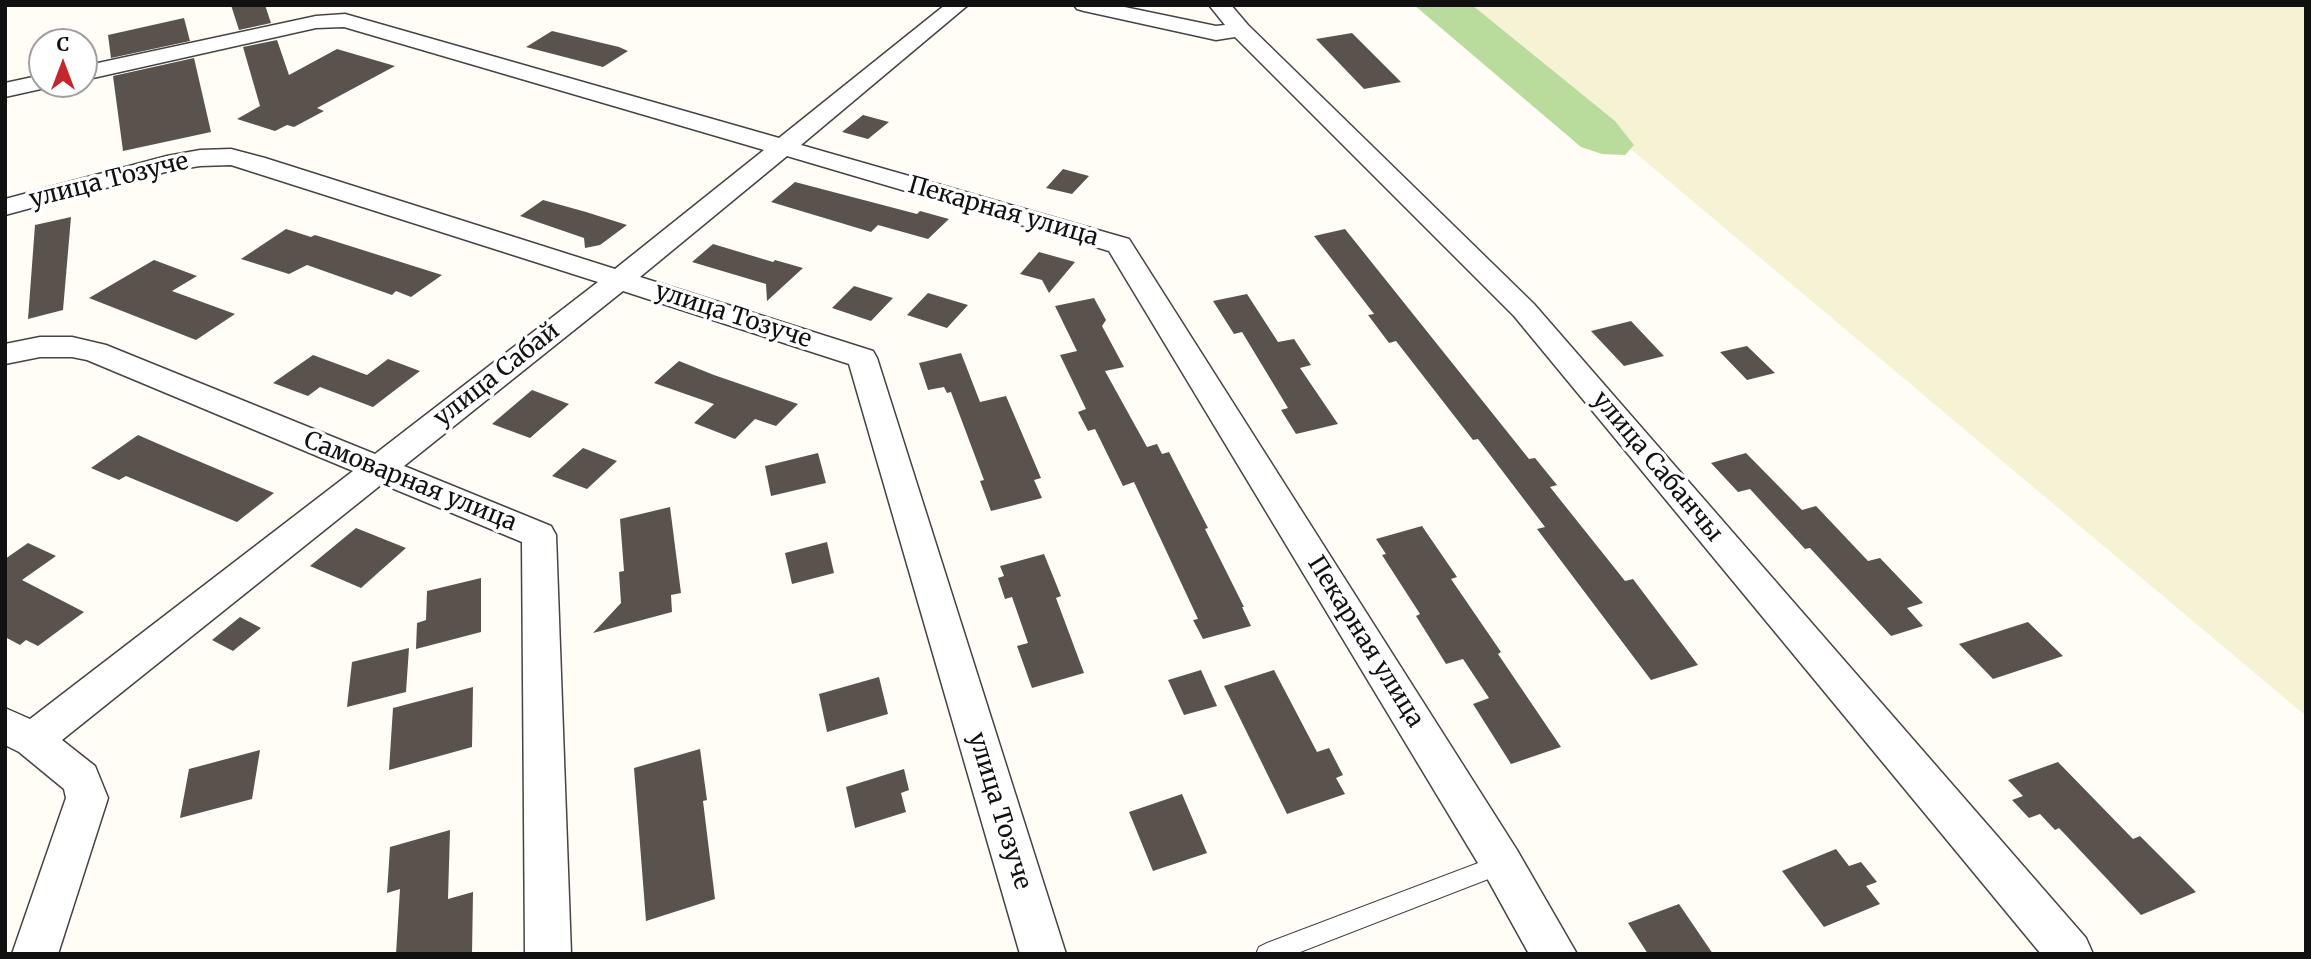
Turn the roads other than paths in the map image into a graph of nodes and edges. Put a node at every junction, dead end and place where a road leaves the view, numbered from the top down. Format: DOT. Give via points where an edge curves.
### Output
graph roads {
  1 [pos="958,5"];
  2 [pos="1084,5"];
  3 [pos="1219,5"];
  4 [pos="1240,30"];
  5 [pos="98,70"];
  6 [pos="28,85"];
  7 [pos="5,90"];
  8 [pos="780,148"];
  9 [pos="5,206"];
  10 [pos="619,279"];
  11 [pos="5,354"];
  12 [pos="378,469"];
  13 [pos="19,733"];
  14 [pos="1502,864"];
  15 [pos="34,954"];
  16 [pos="548,954"];
  17 [pos="1043,954"];
  18 [pos="1267,954"];
  19 [pos="1554,954"];
  20 [pos="2070,954"];
  1 -- 8 [label="street, улица Сабай"];
  2 -- 4 [label="street" via="1216,33"];
  3 -- 4 [label="street, улица Сабанчы"];
  4 -- 20 [label="street, улица Сабанчы" via="1524,310"];
  5 -- 8 [label="street, Пекарная улица" via="316,22 345,20"];
  6 -- 7 [label="street"];
  8 -- 10 [label="street, улица Сабай"];
  8 -- 14 [label="street, Пекарная улица" via="1119,245"];
  9 -- 10 [label="street, улица Тозуче" via="167,164 230,158"];
  10 -- 12 [label="street, улица Сабай"];
  10 -- 17 [label="street, улица Тозуче" via="862,358"];
  11 -- 12 [label="street, Самоварная улица" via="40,347 95,352"];
  12 -- 13 [label="street, улица Сабай"];
  12 -- 16 [label="street, Самоварная улица" via="539,535"];
  13 -- 15 [label="street" via="81,779 87,798"];
  14 -- 18 [label="lane"];
  14 -- 19 [label="street, Пекарная улица"];
}
